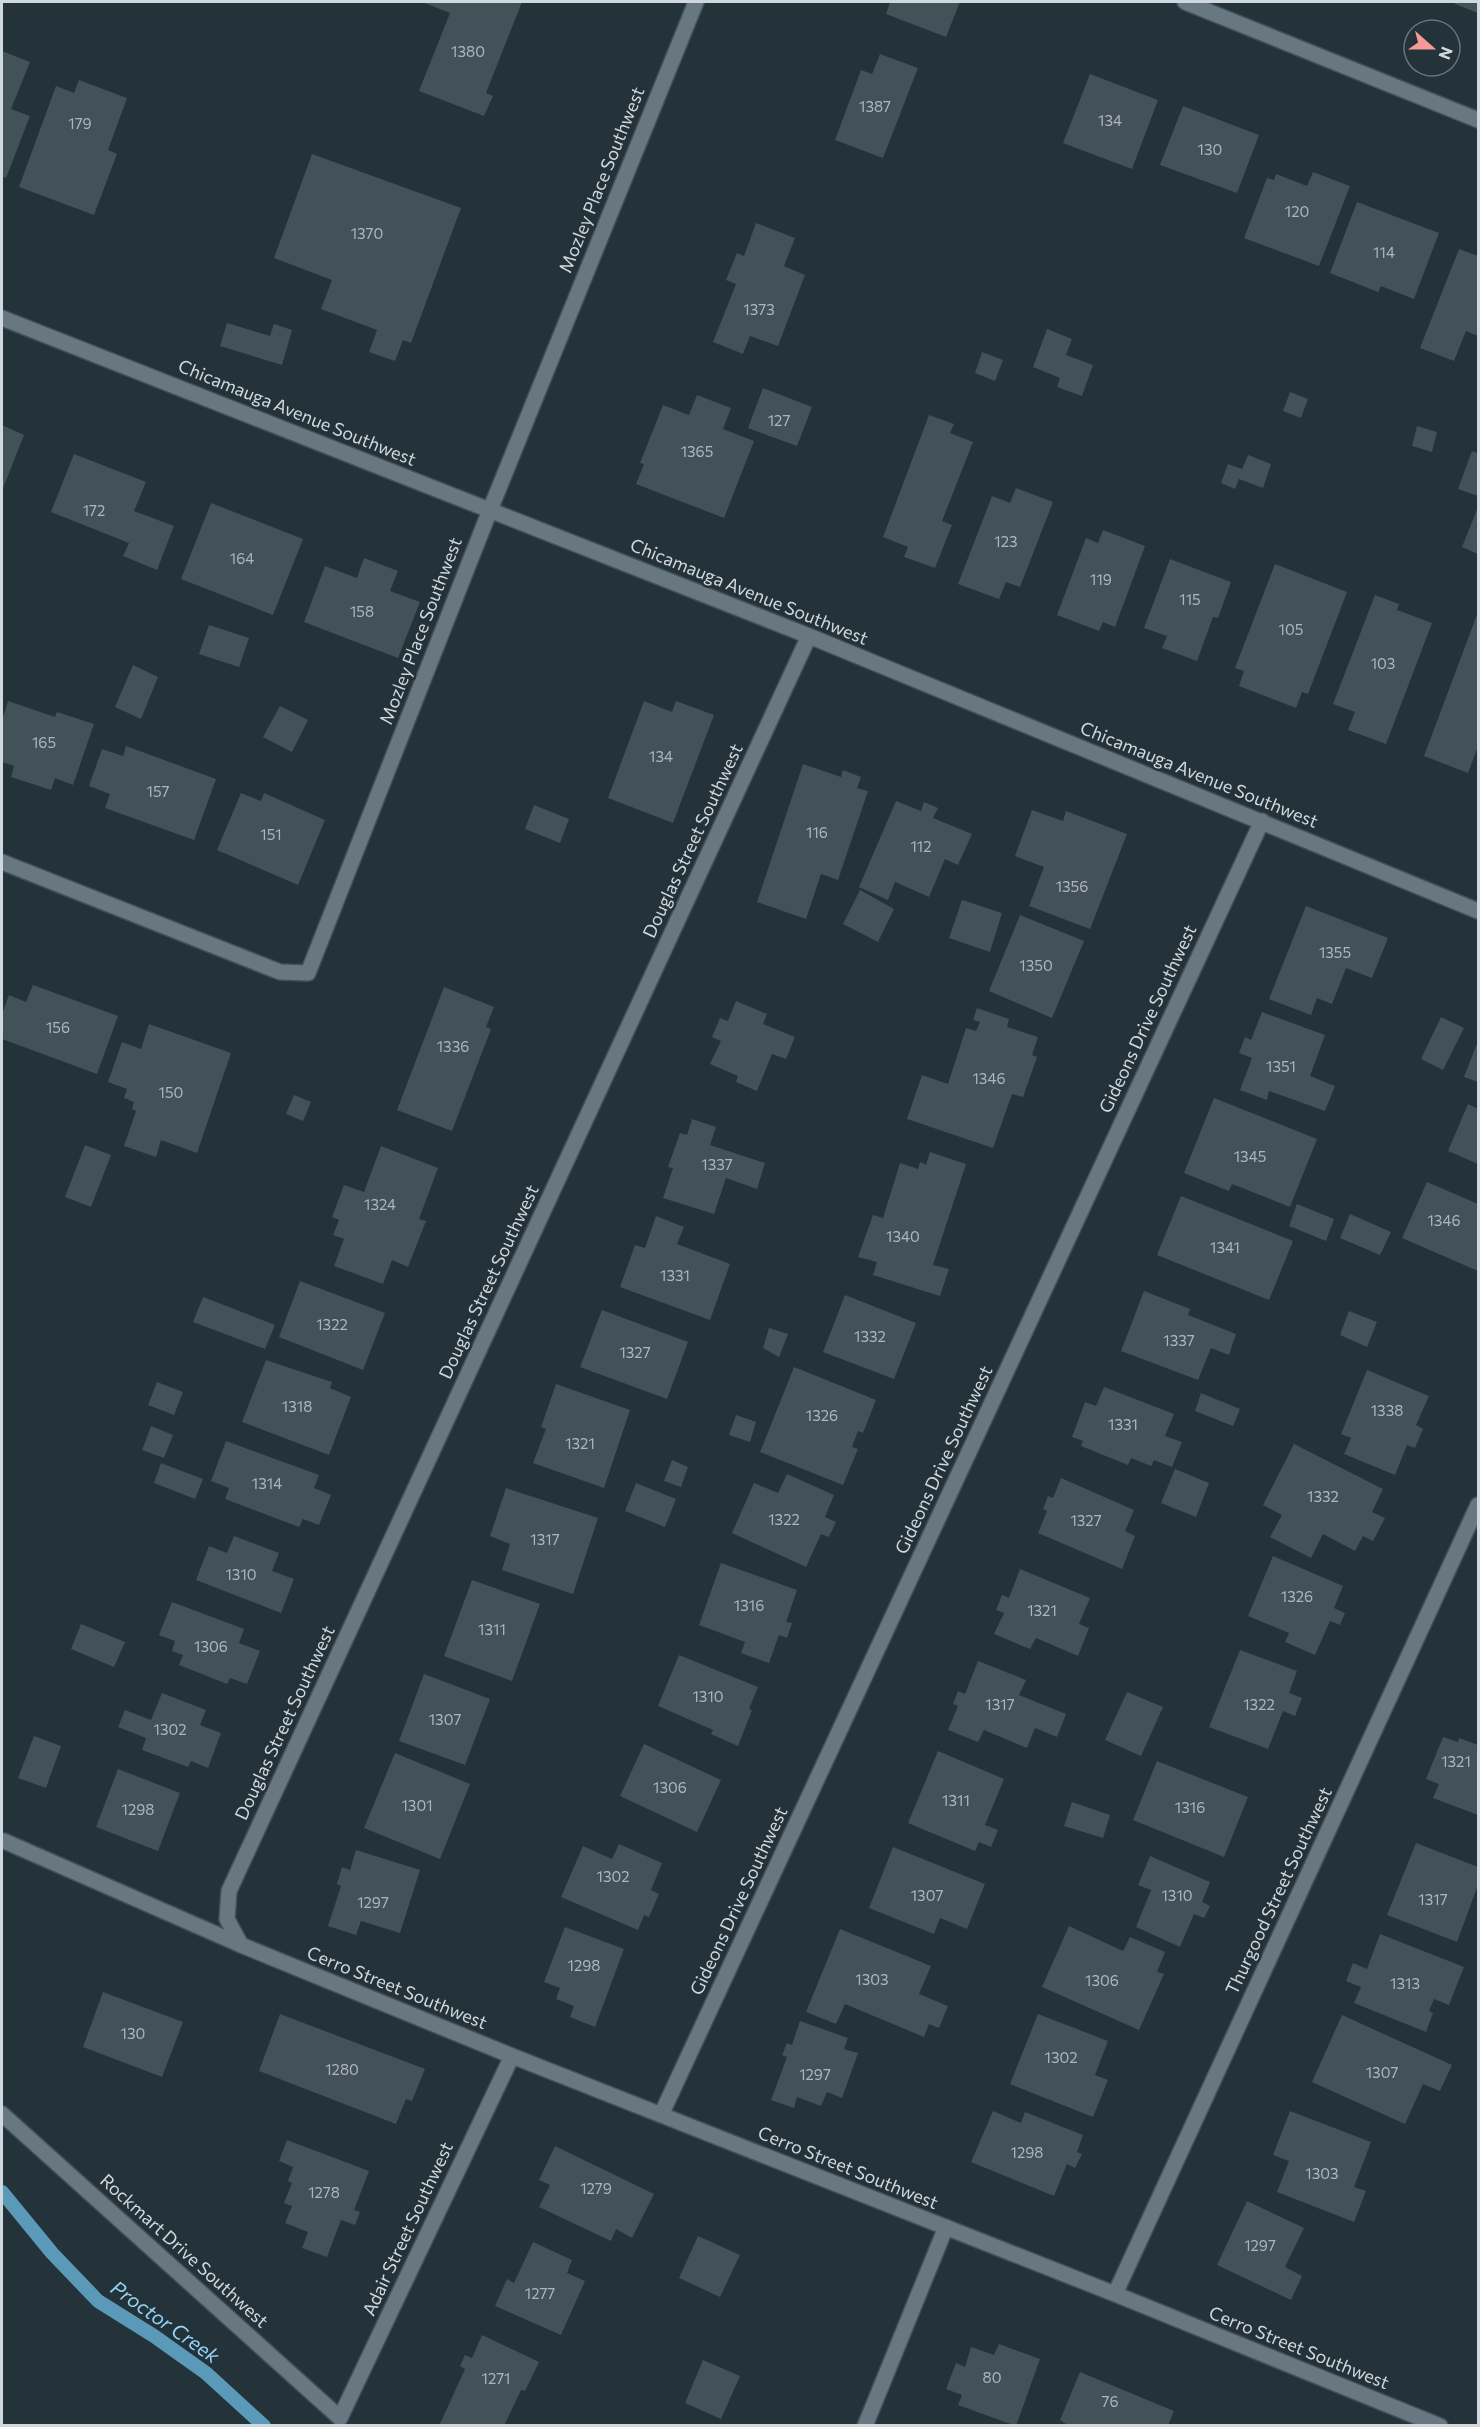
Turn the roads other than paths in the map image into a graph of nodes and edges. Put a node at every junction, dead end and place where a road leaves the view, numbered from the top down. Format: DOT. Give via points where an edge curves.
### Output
graph roads {
  1 [pos="696,2"];
  2 [pos="1185,2"];
  3 [pos="1479,120"];
  4 [pos="2,318"];
  5 [pos="490,510"];
  6 [pos="809,636"];
  7 [pos="1262,821"];
  8 [pos="2,862"];
  9 [pos="1479,911"];
  10 [pos="1479,1505"];
  11 [pos="4,1841"];
  12 [pos="241,1945"];
  13 [pos="512,2056"];
  14 [pos="2,2114"];
  15 [pos="661,2115"];
  16 [pos="946,2227"];
  17 [pos="1115,2294"];
  18 [pos="340,2418"];
  19 [pos="866,2426"];
  20 [pos="1440,2426"];
  1 -- 5 [label="street, Mozley Place Southwest"];
  2 -- 3 [label="street"];
  4 -- 5 [label="street, Chicamauga Avenue Southwest"];
  5 -- 6 [label="street, Chicamauga Avenue Southwest"];
  5 -- 8 [label="street, Mozley Place Southwest" via="308,973 280,972"];
  6 -- 7 [label="street, Chicamauga Avenue Southwest"];
  6 -- 12 [label="street, Douglas Street Southwest" via="229,1891 227,1919"];
  7 -- 9 [label="street, Chicamauga Avenue Southwest"];
  7 -- 15 [label="street, Gideons Drive Southwest"];
  10 -- 17 [label="street, Thurgood Street Southwest"];
  11 -- 12 [label="street, Cerro Street Southwest"];
  12 -- 13 [label="street, Cerro Street Southwest"];
  13 -- 15 [label="street, Cerro Street Southwest"];
  13 -- 18 [label="street, Adair Street Southwest"];
  14 -- 18 [label="street, Rockmart Drive Southwest"];
  15 -- 16 [label="street, Cerro Street Southwest"];
  16 -- 17 [label="street, Cerro Street Southwest"];
  16 -- 19 [label="street"];
  17 -- 20 [label="street, Cerro Street Southwest"];
}
